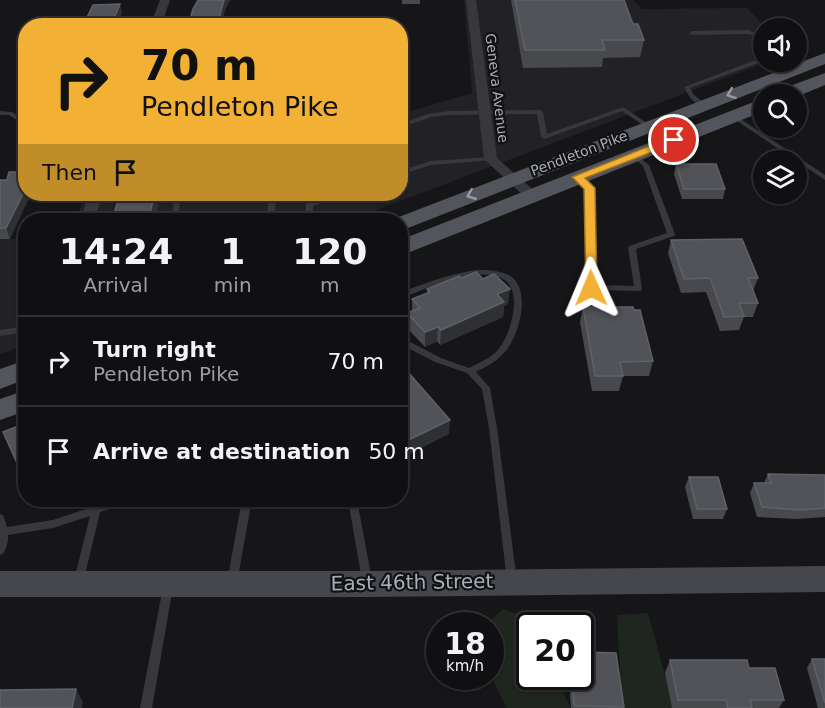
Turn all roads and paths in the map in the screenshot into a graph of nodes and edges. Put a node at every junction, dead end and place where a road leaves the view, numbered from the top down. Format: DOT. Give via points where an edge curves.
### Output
graph roads {
  1 [pos="165,0"];
  2 [pos="471,0"];
  3 [pos="158,18"];
  4 [pos="692,33"];
  5 [pos="753,34"];
  6 [pos="825,58"];
  7 [pos="807,62"];
  8 [pos="753,63"];
  9 [pos="775,72"];
  10 [pos="825,79"];
  11 [pos="807,86"];
  12 [pos="704,105"];
  13 [pos="753,108"];
  14 [pos="484,112"];
  15 [pos="0,113"];
  16 [pos="733,116"];
  17 [pos="18,118"];
  18 [pos="408,123"];
  19 [pos="648,126"];
  20 [pos="635,156"];
  21 [pos="491,159"];
  22 [pos="408,170"];
  23 [pos="577,177"];
  24 [pos="825,178"];
  25 [pos="512,179"];
  26 [pos="533,196"];
  27 [pos="310,201"];
  28 [pos="322,201"];
  29 [pos="310,205"];
  30 [pos="310,213"];
  31 [pos="408,220"];
  32 [pos="408,246"];
  33 [pos="408,293"];
  34 [pos="18,330"];
  35 [pos="0,333"];
  36 [pos="408,345"];
  37 [pos="470,371"];
  38 [pos="18,372"];
  39 [pos="0,379"];
  40 [pos="18,403"];
  41 [pos="0,410"];
  42 [pos="104,507"];
  43 [pos="246,507"];
  44 [pos="352,507"];
  45 [pos="96,510"];
  46 [pos="0,518"];
  47 [pos="3,532"];
  48 [pos="0,551"];
  49 [pos="825,579"];
  50 [pos="512,581"];
  51 [pos="232,583"];
  52 [pos="0,584"];
  53 [pos="78,584"];
  54 [pos="169,584"];
  55 [pos="368,584"];
  56 [pos="146,708"];
  1 -- 3 [label="street"];
  2 -- 14 [label="street, Geneva Avenue"];
  4 -- 5 [label="lane"];
  6 -- 7 [label="main road, Pendleton Pike"];
  8 -- 12 [label="lane" via="687,87 691,96"];
  9 -- 12 [label="main road, Pendleton Pike, one-way"];
  10 -- 11 [label="main road"];
  12 -- 19 [label="main road, Pendleton Pike"];
  13 -- 16 [label="main road, Pendleton Pike"];
  14 -- 18 [label="lane" via="430,115"];
  14 -- 19 [label="lane" via="540,112 544,136 623,110"];
  14 -- 21 [label="street, Geneva Avenue"];
  15 -- 17 [label="lane"];
  16 -- 20 [label="main road, Pendleton Pike"];
  16 -- 24 [label="lane"];
  19 -- 25 [label="main road, Pendleton Pike"];
  20 -- 23 [label="main road, Pendleton Pike"];
  20 -- 23 [label="lane" via="646,165 671,234 632,248 639,290 591,288 589,188"];
  21 -- 22 [label="lane" via="430,163"];
  21 -- 25 [label="street, Geneva Avenue"];
  23 -- 26 [label="main road, Pendleton Pike"];
  25 -- 26 [label="street, Geneva Avenue"];
  25 -- 31 [label="main road, Pendleton Pike, one-way"];
  26 -- 32 [label="main road, Pendleton Pike"];
  27 -- 29 [label="lane"];
  28 -- 29 [label="lane"];
  29 -- 30 [label="lane"];
  33 -- 37 [label="lane" via="450,277 480,272 505,276 513,283 519,297 515,323 504,349"];
  34 -- 35 [label="lane"];
  36 -- 37 [label="lane"];
  37 -- 50 [label="lane" via="486,388"];
  38 -- 39 [label="main road"];
  40 -- 41 [label="main road"];
  42 -- 45 [label="lane"];
  43 -- 51 [label="lane"];
  44 -- 55 [label="lane"];
  45 -- 47 [label="lane" via="53,524"];
  45 -- 53 [label="lane"];
  46 -- 47 [label="lane"];
  47 -- 48 [label="lane"];
  49 -- 50 [label="street, East 46th Street"];
  50 -- 55 [label="street, East 46th Street"];
  51 -- 54 [label="street, East 46th Street"];
  51 -- 55 [label="street, East 46th Street"];
  52 -- 53 [label="street, East 46th Street"];
  53 -- 54 [label="street, East 46th Street"];
  54 -- 56 [label="lane"];
}
